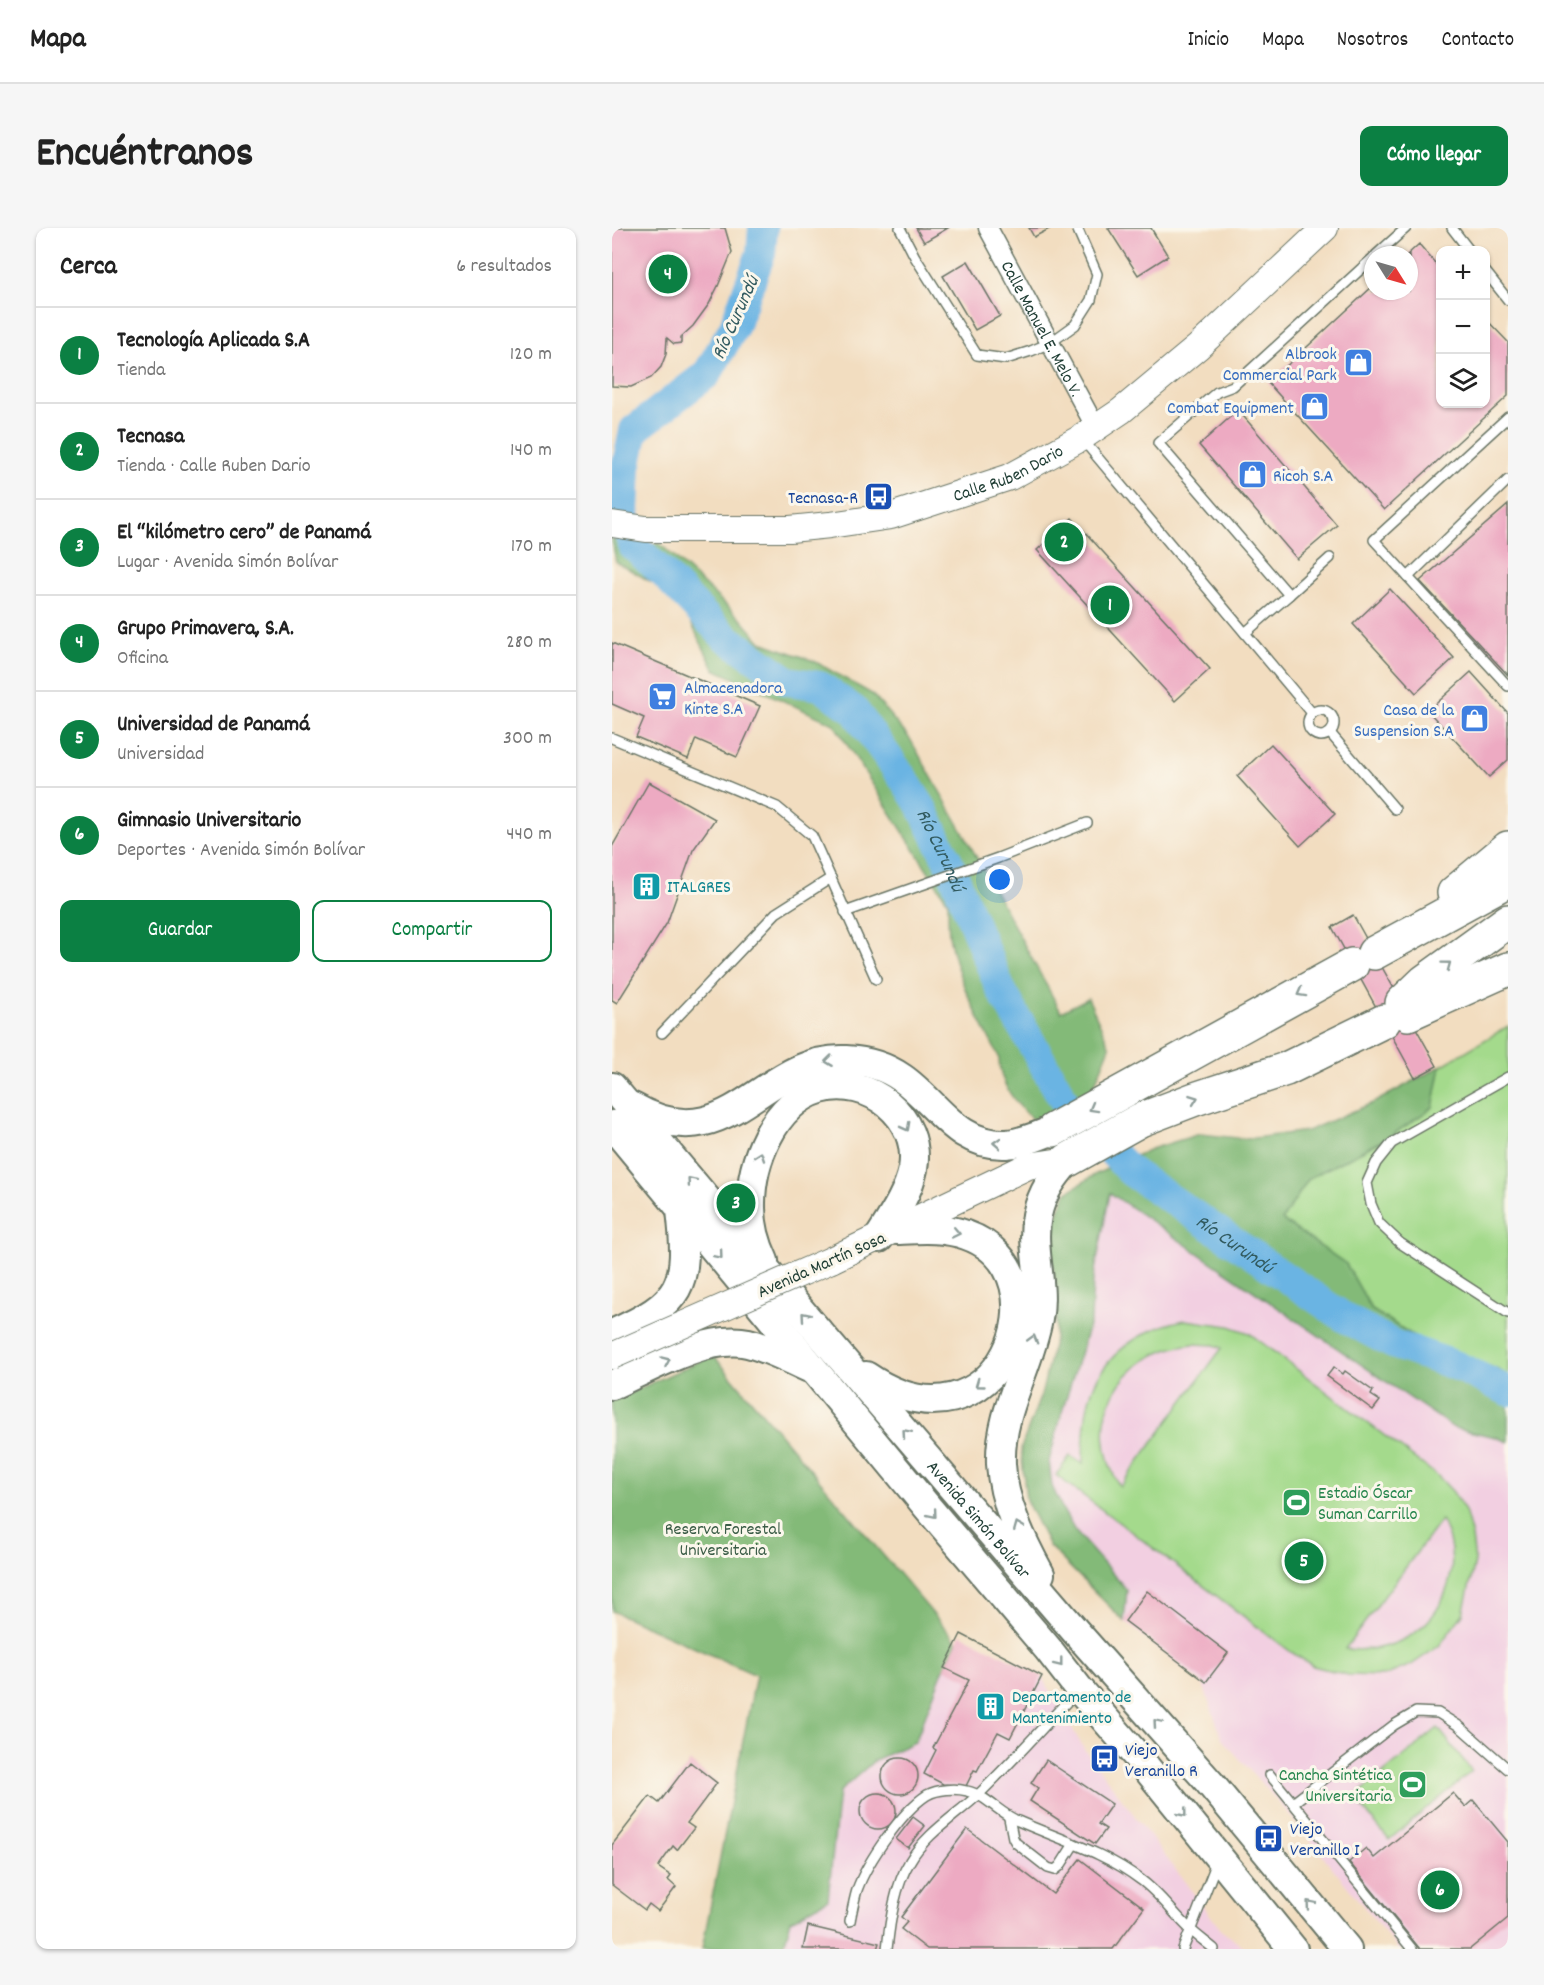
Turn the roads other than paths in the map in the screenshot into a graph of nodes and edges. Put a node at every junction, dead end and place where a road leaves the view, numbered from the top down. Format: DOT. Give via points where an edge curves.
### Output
graph roads {
  1 [pos="900,228"];
  2 [pos="988,228"];
  3 [pos="1077,228"];
  4 [pos="1325,228"];
  5 [pos="1406,228"];
  6 [pos="1452,228"];
  7 [pos="1386,246"];
  8 [pos="1466,246"];
  9 [pos="1364,266"];
  10 [pos="1490,278"];
  11 [pos="1508,300"];
  12 [pos="1050,343"];
  13 [pos="1508,417"];
  14 [pos="1089,433"];
  15 [pos="1508,480"];
  16 [pos="612,524"];
  17 [pos="1330,558"];
  18 [pos="1408,577"];
  19 [pos="1289,594"];
  20 [pos="1245,633"];
  21 [pos="1508,686"];
  22 [pos="1312,712"];
  23 [pos="1330,733"];
  24 [pos="612,738"];
  25 [pos="1395,809"];
  26 [pos="1087,823"];
  27 [pos="1508,848"];
  28 [pos="831,878"];
  29 [pos="1508,880"];
  30 [pos="845,912"];
  31 [pos="1508,921"];
  32 [pos="1405,935"];
  33 [pos="1508,969"];
  34 [pos="876,979"];
  35 [pos="1398,1013"];
  36 [pos="662,1034"];
  37 [pos="1508,1077"];
  38 [pos="615,1115"];
  39 [pos="1056,1129"];
  40 [pos="1071,1159"];
  41 [pos="1028,1166"];
  42 [pos="681,1210"];
  43 [pos="888,1234"];
  44 [pos="769,1274"];
  45 [pos="1508,1313"];
  46 [pos="612,1334"];
  47 [pos="612,1356"];
  48 [pos="841,1358"];
  49 [pos="816,1371"];
  50 [pos="612,1385"];
  51 [pos="1076,1632"];
  52 [pos="1079,1689"];
  53 [pos="1508,1769"];
  54 [pos="1270,1775"];
  55 [pos="978,1795"];
  56 [pos="1293,1803"];
  57 [pos="1009,1818"];
  58 [pos="1074,1844"];
  59 [pos="1219,1857"];
  60 [pos="850,1921"];
  61 [pos="1191,1930"];
  62 [pos="887,1949"];
  63 [pos="1183,1949"];
  64 [pos="1214,1949"];
  65 [pos="1293,1949"];
  66 [pos="1347,1949"];
  67 [pos="1412,1949"];
  1 -- 12 [label="lane" via="977,355 1006,359"];
  2 -- 12 [label="street, Calle Manuel E. Melo V."];
  3 -- 12 [label="lane" via="1097,274 1091,300 1075,325"];
  4 -- 14 [label="street, Calle Ruben Dario" via="1198,347"];
  5 -- 7 [label="lane"];
  6 -- 8 [label="lane"];
  9 -- 19 [label="lane" via="1233,386 1217,392 1158,443"];
  10 -- 11 [label="lane"];
  12 -- 14 [label="street, Calle Manuel E. Melo V."];
  13 -- 18 [label="lane" via="1374,540"];
  14 -- 16 [label="street, Calle Ruben Dario" via="1010,477 891,516 790,529 646,529"];
  14 -- 20 [label="lane"];
  15 -- 18 [label="lane"];
  17 -- 19 [label="lane"];
  18 -- 21 [label="lane"];
  19 -- 20 [label="lane"];
  20 -- 22 [label="lane"];
  22 -- 23 [label="lane" via="1324,710 1331,715 1334,723"];
  22 -- 23 [label="lane" via="1307,725 1311,733 1320,737"];
  23 -- 25 [label="lane"];
  24 -- 28 [label="lane" via="777,807 812,836"];
  26 -- 30 [label="lane"];
  27 -- 32 [label="highway"];
  28 -- 30 [label="lane"];
  28 -- 36 [label="lane" via="776,914"];
  29 -- 32 [label="highway"];
  30 -- 34 [label="lane"];
  35 -- 31 [label="highway, one-way" via="1425,981"];
  32 -- 39 [label="highway, one-way"];
  33 -- 35 [label="highway"];
  40 -- 35 [label="highway, one-way" via="1140,1120 1286,1069"];
  37 -- 45 [label="lane" via="1392,1143 1367,1183 1379,1222 1400,1243"];
  39 -- 38 [label="main road, one-way" via="1009,1144 977,1140 954,1127 901,1077 875,1064 846,1060 803,1067 732,1112 700,1122"];
  38 -- 42 [label="main road, Avenida Simón Bolívar"];
  44 -- 38 [label="main road, Avenida Simón Bolívar, one-way"];
  39 -- 41 [label="street, Avenida Martín Sosa"];
  40 -- 41 [label="street, Avenida Martín Sosa"];
  51 -- 40 [label="main road, one-way" via="1046,1585 1020,1532 1008,1502 1001,1458 1007,1411 1039,1317 1037,1215 1047,1185"];
  41 -- 43 [label="street, Avenida Martín Sosa"];
  42 -- 46 [label="main road" via="686,1254 672,1296 658,1311"];
  42 -- 49 [label="main road, Avenida Simón Bolívar, one-way"];
  44 -- 43 [label="main road, one-way" via="756,1242 751,1209 758,1163 777,1120 798,1101 820,1089 844,1087 870,1092 889,1104 910,1133 914,1158 910,1181"];
  43 -- 47 [label="street, Avenida Martín Sosa, bridge"];
  43 -- 48 [label="main road, one-way" via="938,1229 964,1234 997,1255 1011,1276 1017,1300 1016,1327 1009,1349 980,1385 953,1398 934,1401 889,1390"];
  48 -- 44 [label="main road, Avenida Simón Bolívar, one-way"];
  51 -- 48 [label="main road, Avenida Simón Bolívar, one-way"];
  50 -- 49 [label="main road, one-way" via="695,1348 727,1341 756,1345"];
  49 -- 52 [label="main road, Avenida Simón Bolívar, one-way"];
  66 -- 51 [label="main road, Avenida Simón Bolívar, one-way" via="1209,1782"];
  52 -- 55 [label="lane"];
  52 -- 59 [label="main road, Avenida Simón Bolívar, one-way"];
  53 -- 56 [label="lane" via="1460,1726 1438,1713 1416,1712"];
  54 -- 56 [label="lane"];
  55 -- 57 [label="lane"];
  55 -- 60 [label="lane" via="947,1790 929,1794 914,1805 866,1871 857,1889"];
  55 -- 62 [label="lane" via="910,1860 896,1896"];
  56 -- 67 [label="lane"];
  57 -- 58 [label="lane"];
  57 -- 58 [label="lane" via="1016,1843 1048,1868 1060,1866"];
  58 -- 61 [label="lane" via="1141,1880"];
  59 -- 61 [label="lane"];
  59 -- 65 [label="main road, Avenida Simón Bolívar"];
  61 -- 63 [label="lane"];
  61 -- 64 [label="lane"];
}
